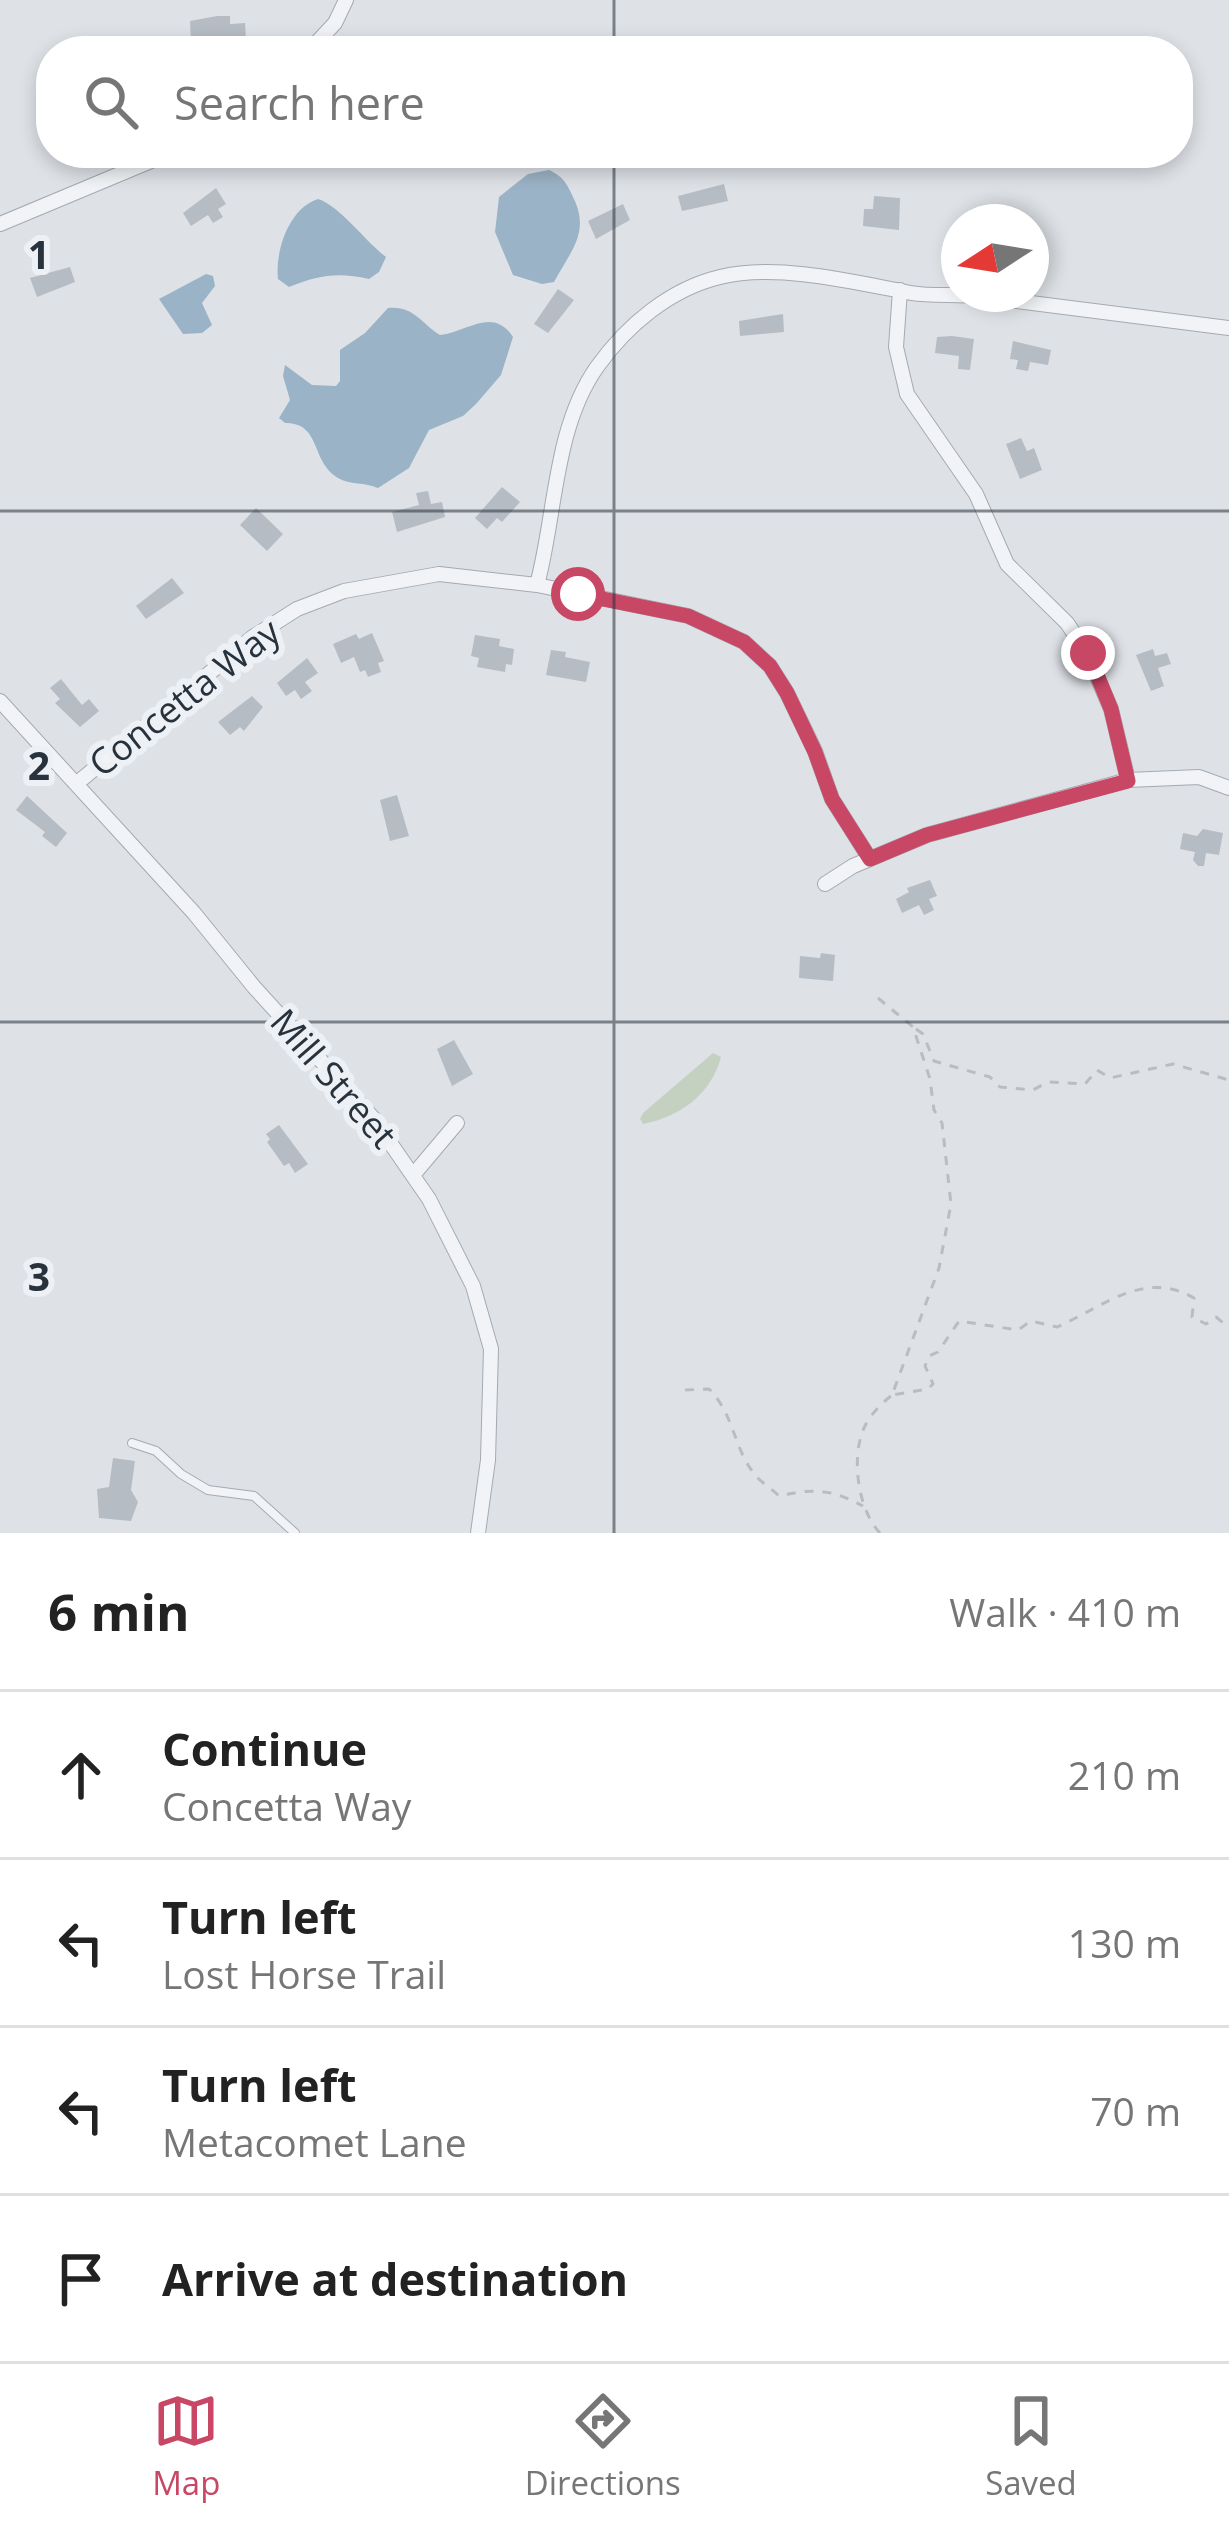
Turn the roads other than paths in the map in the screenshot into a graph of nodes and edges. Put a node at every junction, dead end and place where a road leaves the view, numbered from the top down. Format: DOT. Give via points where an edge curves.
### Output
graph roads {
  1 [pos="346,0"];
  2 [pos="323,36"];
  3 [pos="134,168"];
  4 [pos="0,224"];
  5 [pos="900,290"];
  6 [pos="1229,328"];
  7 [pos="537,585"];
  8 [pos="3,709"];
  9 [pos="1128,781"];
  10 [pos="76,784"];
  11 [pos="1229,788"];
  12 [pos="870,859"];
  13 [pos="825,884"];
  14 [pos="457,1123"];
  15 [pos="414,1174"];
  16 [pos="132,1443"];
  17 [pos="296,1533"];
  18 [pos="478,1533"];
  1 -- 2 [label="street"];
  3 -- 4 [label="street"];
  5 -- 6 [label="street"];
  5 -- 7 [label="street" via="734,274 646,313 595,369 568,425"];
  5 -- 9 [label="street" via="896,347 907,394 976,494 1007,564 1088,653"];
  7 -- 10 [label="street, Concetta Way" via="439,574 344,591 297,609"];
  7 -- 12 [label="street, Concetta Way" via="688,616 744,642 787,693 832,799"];
  8 -- 10 [label="street, Mill Street"];
  9 -- 11 [label="street" via="1198,778"];
  9 -- 12 [label="street" via="927,835"];
  10 -- 15 [label="street, Mill Street"];
  12 -- 13 [label="street"];
  14 -- 15 [label="street"];
  15 -- 18 [label="street, Mill Street" via="473,1286 491,1349"];
  16 -- 17 [label="lane" via="156,1450 208,1490 254,1496"];
}
